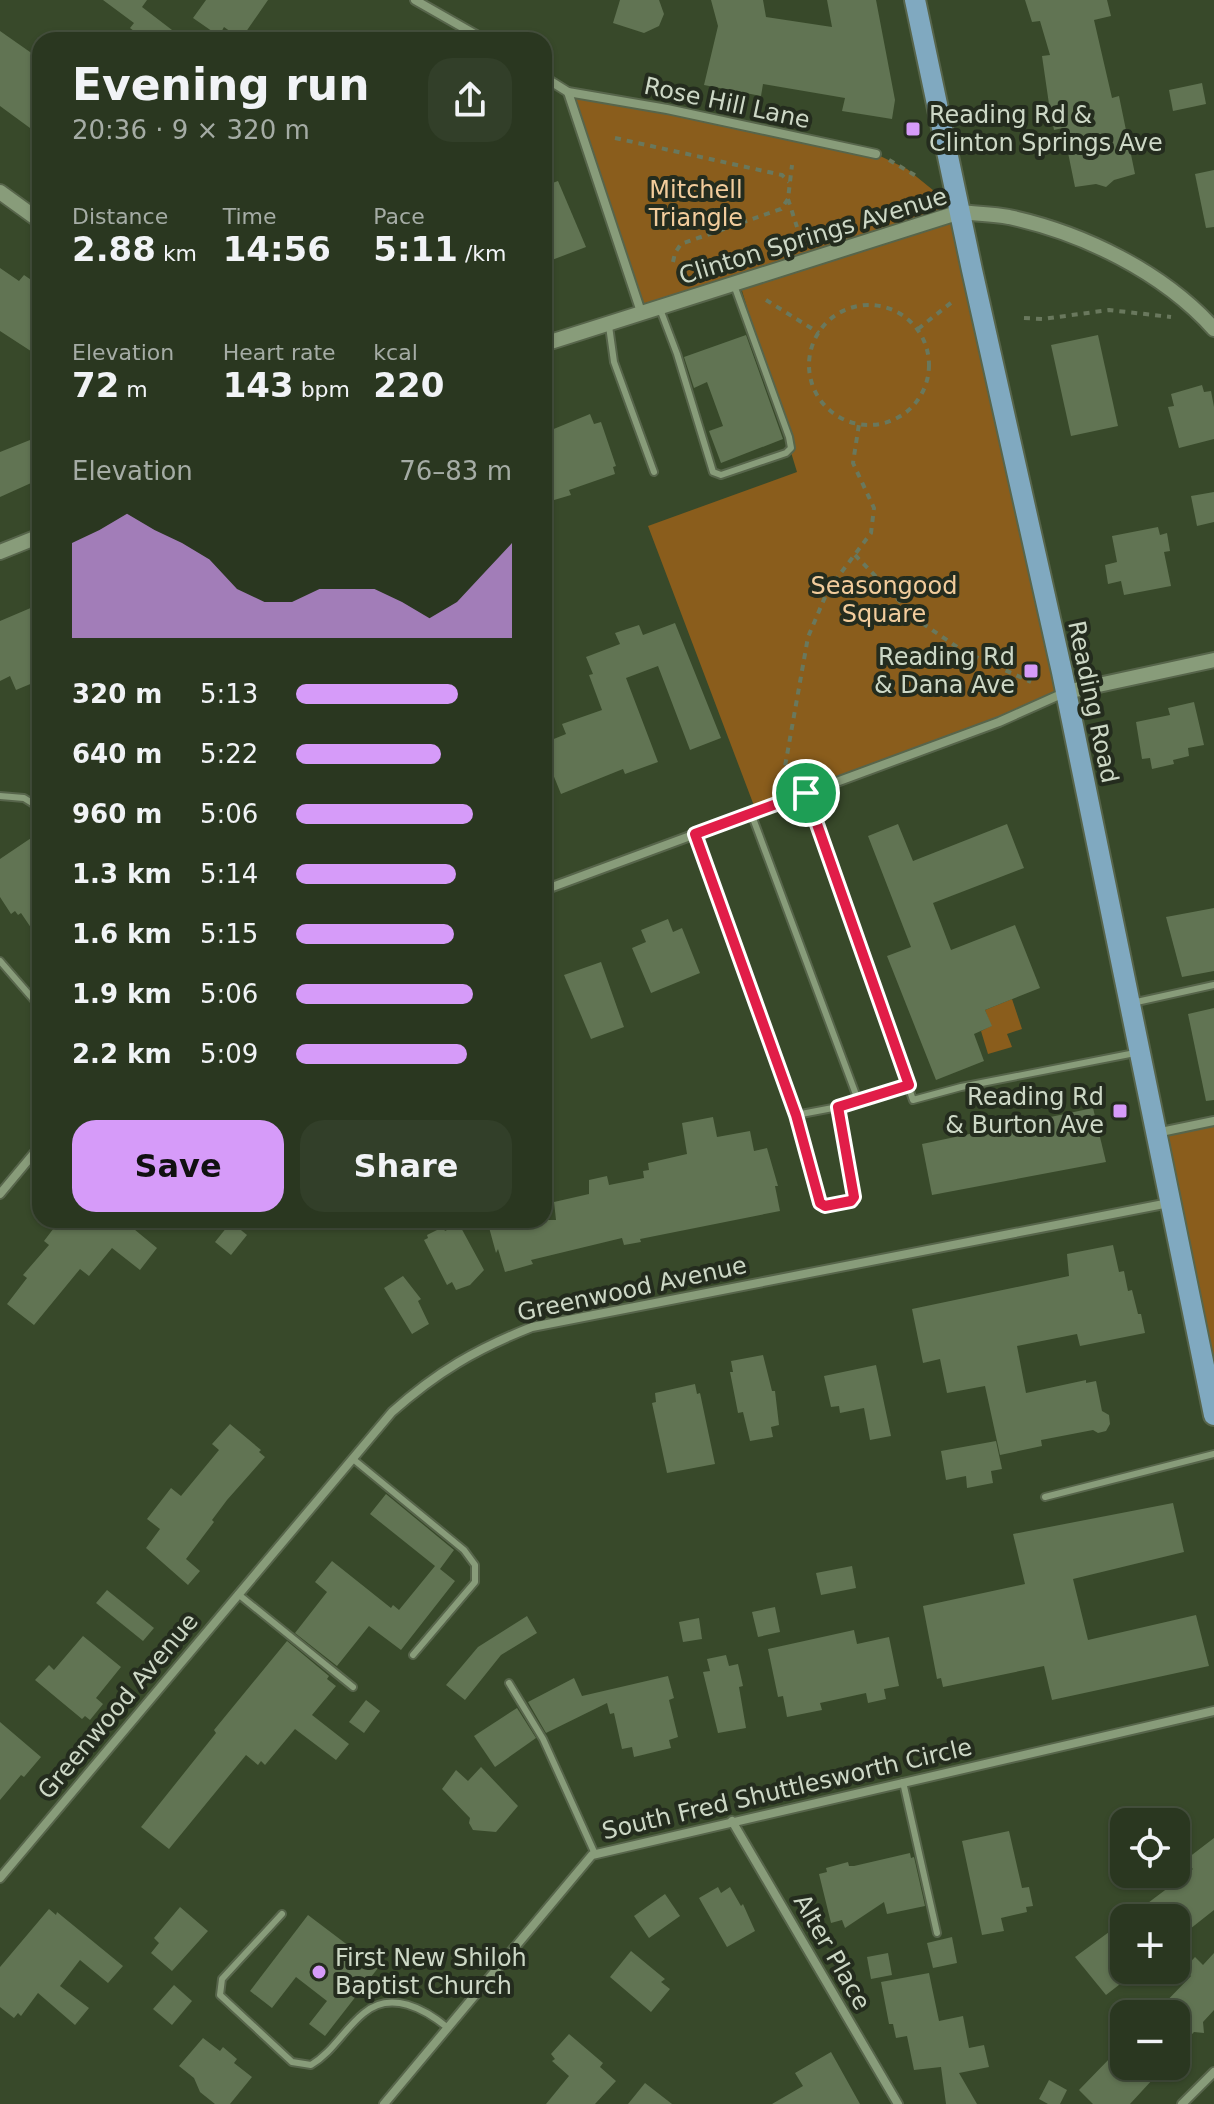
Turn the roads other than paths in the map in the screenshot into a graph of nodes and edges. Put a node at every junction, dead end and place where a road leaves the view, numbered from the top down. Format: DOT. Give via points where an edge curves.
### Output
graph roads {
  1 [pos="416,0"];
  2 [pos="915,0"];
  3 [pos="471,32"];
  4 [pos="552,82"];
  5 [pos="568,92"];
  6 [pos="876,154"];
  7 [pos="0,192"];
  8 [pos="960,212"];
  9 [pos="32,215"];
  10 [pos="733,283"];
  11 [pos="659,306"];
  12 [pos="641,312"];
  13 [pos="609,322"];
  14 [pos="1214,329"];
  15 [pos="552,341"];
  16 [pos="654,472"];
  17 [pos="32,539"];
  18 [pos="0,552"];
  19 [pos="1214,660"];
  20 [pos="1066,692"];
  21 [pos="806,793"];
  22 [pos="0,796"];
  23 [pos="32,803"];
  24 [pos="751,813"];
  25 [pos="695,834"];
  26 [pos="552,887"];
  27 [pos="0,961"];
  28 [pos="1214,985"];
  29 [pos="32,998"];
  30 [pos="1129,1004"];
  31 [pos="1139,1052"];
  32 [pos="909,1085"];
  33 [pos="858,1100"];
  34 [pos="838,1107"];
  35 [pos="796,1115"];
  36 [pos="1214,1121"];
  37 [pos="1155,1133"];
  38 [pos="32,1156"];
  39 [pos="0,1194"];
  40 [pos="1169,1203"];
  41 [pos="1214,1415"];
  42 [pos="1214,1454"];
  43 [pos="353,1459"];
  44 [pos="1045,1497"];
  45 [pos="238,1594"];
  46 [pos="413,1655"];
  47 [pos="509,1683"];
  48 [pos="353,1687"];
  49 [pos="1214,1711"];
  50 [pos="903,1782"];
  51 [pos="732,1821"];
  52 [pos="595,1854"];
  53 [pos="0,1878"];
  54 [pos="282,1914"];
  55 [pos="937,1933"];
  56 [pos="448,2028"];
  57 [pos="1214,2072"];
  58 [pos="384,2104"];
  59 [pos="898,2104"];
  60 [pos="1182,2104"];
  1 -- 3 [label="street"];
  2 -- 8 [label="main road, Reading Road"];
  4 -- 5 [label="street"];
  5 -- 6 [label="street, Rose Hill Lane"];
  5 -- 12 [label="street"];
  7 -- 9 [label="street"];
  8 -- 10 [label="street, Clinton Springs Avenue"];
  8 -- 14 [label="street, Clinton Springs Avenue" via="1007,217 1086,242 1173,293"];
  8 -- 20 [label="main road, Reading Road"];
  10 -- 11 [label="street, Clinton Springs Avenue"];
  10 -- 11 [label="lane" via="791,448 721,475 713,472"];
  11 -- 12 [label="street, Clinton Springs Avenue"];
  12 -- 13 [label="street, Clinton Springs Avenue"];
  13 -- 15 [label="street, Clinton Springs Avenue"];
  13 -- 16 [label="lane" via="614,362"];
  17 -- 18 [label="street"];
  19 -- 20 [label="street"];
  20 -- 21 [label="street"];
  20 -- 30 [label="main road, Reading Road"];
  21 -- 24 [label="street"];
  21 -- 32 [label="lane"];
  22 -- 23 [label="lane"];
  24 -- 25 [label="street"];
  24 -- 33 [label="lane"];
  25 -- 26 [label="street"];
  25 -- 35 [label="lane"];
  27 -- 29 [label="lane"];
  28 -- 30 [label="lane"];
  30 -- 31 [label="main road, Reading Road"];
  31 -- 32 [label="lane" via="913,1100"];
  31 -- 37 [label="main road, Reading Road"];
  32 -- 33 [label="lane"];
  33 -- 34 [label="lane"];
  34 -- 35 [label="lane"];
  34 -- 35 [label="lane" via="854,1197 825,1206"];
  36 -- 37 [label="street"];
  37 -- 40 [label="main road, Reading Road"];
  38 -- 39 [label="street"];
  40 -- 41 [label="main road, Reading Road"];
  40 -- 43 [label="street, Greenwood Avenue" via="532,1327 487,1345 421,1386"];
  42 -- 44 [label="lane"];
  43 -- 45 [label="street, Greenwood Avenue"];
  43 -- 46 [label="lane" via="457,1543 475,1565 475,1582"];
  45 -- 48 [label="lane"];
  45 -- 53 [label="street, Greenwood Avenue"];
  47 -- 52 [label="lane" via="543,1739"];
  49 -- 50 [label="street, South Fred Shuttlesworth Circle"];
  50 -- 51 [label="street, South Fred Shuttlesworth Circle"];
  50 -- 55 [label="lane"];
  51 -- 52 [label="street, South Fred Shuttlesworth Circle"];
  51 -- 59 [label="street, Alter Place"];
  52 -- 56 [label="street, South Fred Shuttlesworth Circle"];
  54 -- 56 [label="lane" via="222,1979 220,1995 292,2062 311,2065 324,2057 365,2012 384,2003 428,2012"];
  56 -- 58 [label="street, South Fred Shuttlesworth Circle"];
  57 -- 60 [label="street"];
}
